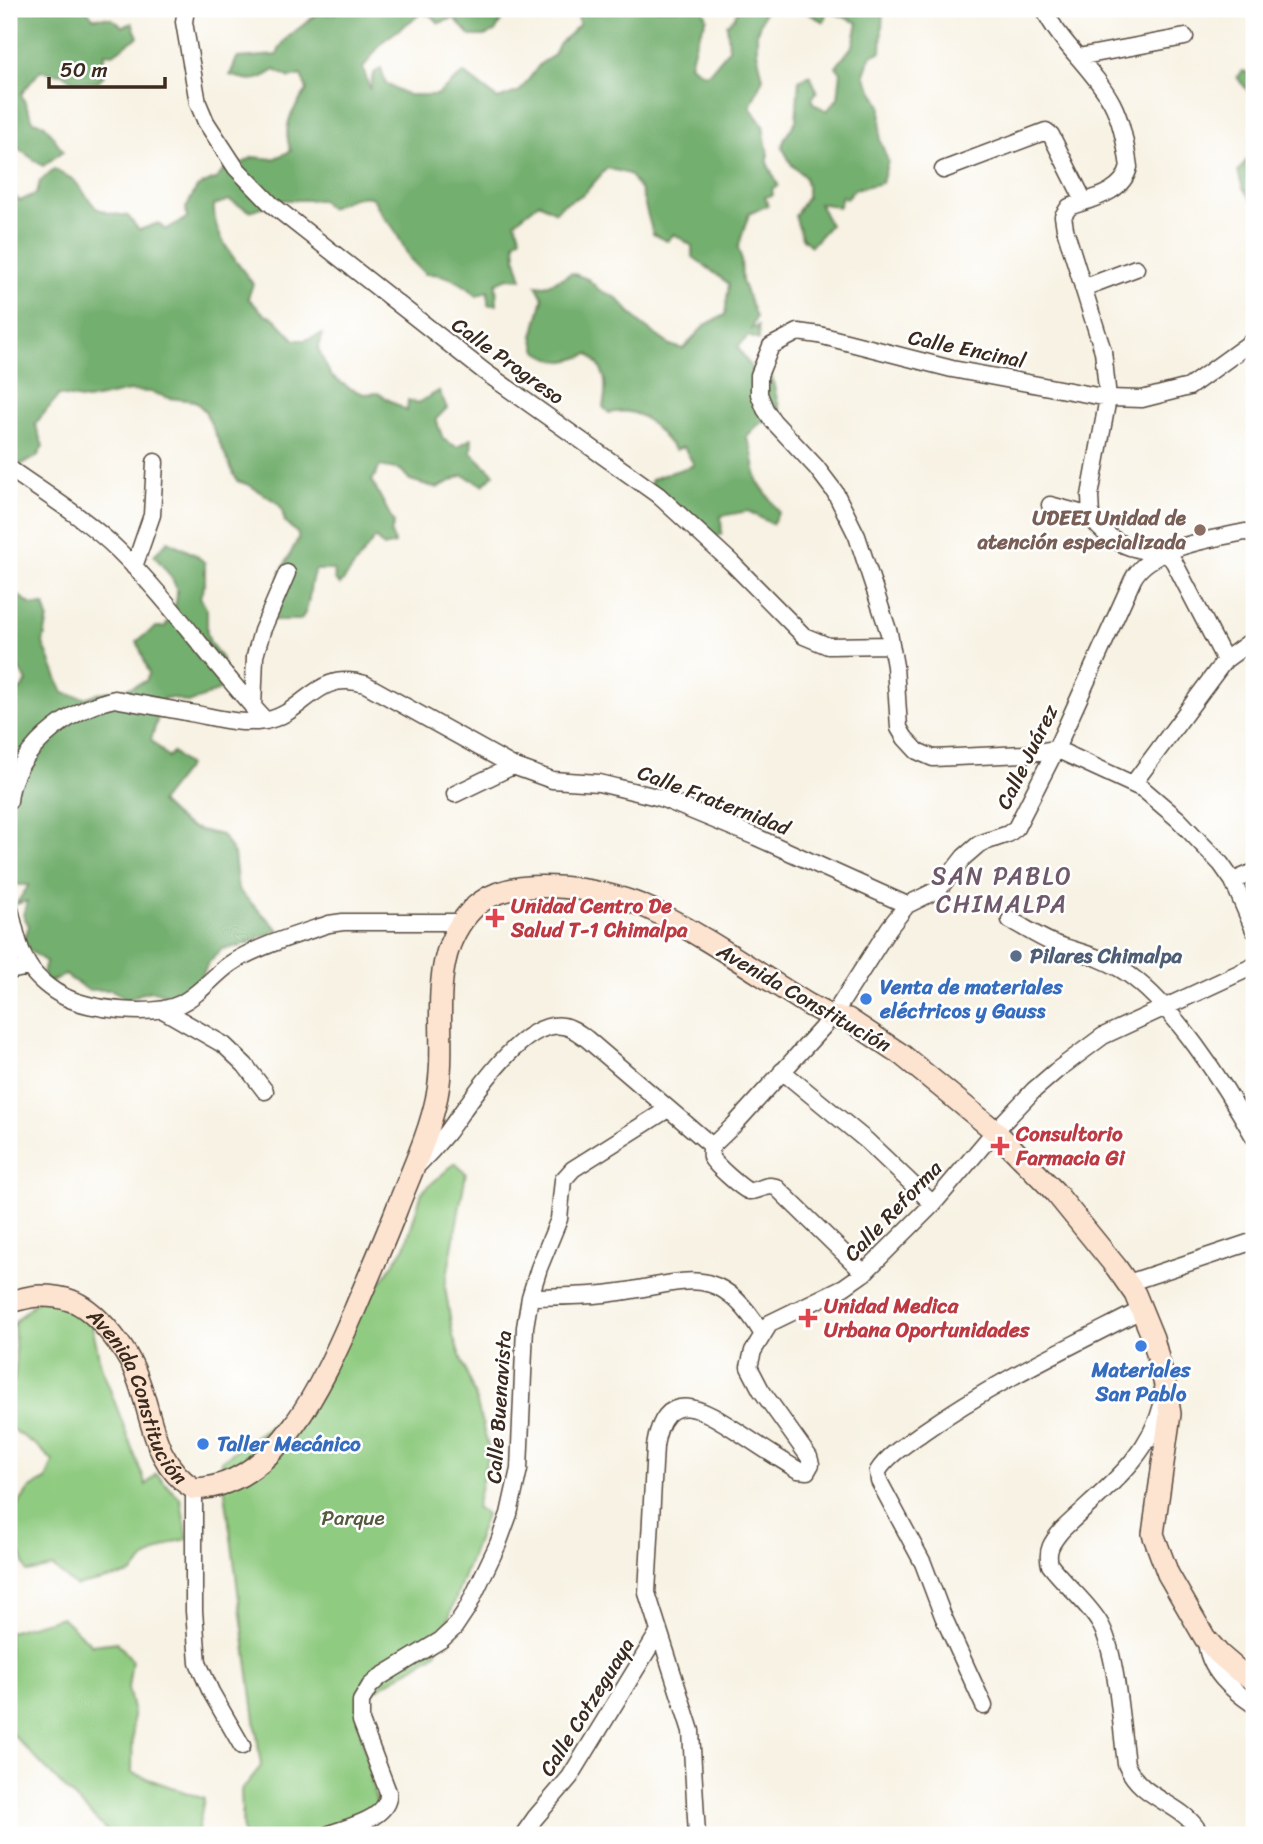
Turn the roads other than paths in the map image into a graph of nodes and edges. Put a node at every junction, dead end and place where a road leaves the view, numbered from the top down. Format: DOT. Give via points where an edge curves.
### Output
graph roads {
  1 [pos="1044,9"];
  2 [pos="185,16"];
  3 [pos="1185,37"];
  4 [pos="1078,57"];
  5 [pos="943,170"];
  6 [pos="1084,201"];
  7 [pos="1136,268"];
  8 [pos="1083,288"];
  9 [pos="1254,340"];
  10 [pos="1108,398"];
  11 [pos="155,462"];
  12 [pos="10,469"];
  13 [pos="1049,505"];
  14 [pos="1091,516"];
  15 [pos="1254,533"];
  16 [pos="1167,553"];
  17 [pos="134,567"];
  18 [pos="287,573"];
  19 [pos="1254,639"];
  20 [pos="891,645"];
  21 [pos="1225,660"];
  22 [pos="253,708"];
  23 [pos="266,721"];
  24 [pos="1056,749"];
  25 [pos="513,766"];
  26 [pos="1133,784"];
  27 [pos="455,794"];
  28 [pos="9,801"];
  29 [pos="1254,872"];
  30 [pos="1233,881"];
  31 [pos="9,905"];
  32 [pos="907,905"];
  33 [pos="1010,919"];
  34 [pos="461,922"];
  35 [pos="1254,930"];
  36 [pos="1254,966"];
  37 [pos="29,967"];
  38 [pos="9,971"];
  39 [pos="1165,1008"];
  40 [pos="163,1010"];
  41 [pos="832,1017"];
  42 [pos="782,1071"];
  43 [pos="265,1091"];
  44 [pos="668,1109"];
  45 [pos="995,1131"];
  46 [pos="1254,1137"];
  47 [pos="712,1146"];
  48 [pos="411,1172"];
  49 [pos="933,1204"];
  50 [pos="1254,1241"];
  51 [pos="864,1273"];
  52 [pos="1128,1283"];
  53 [pos="530,1297"];
  54 [pos="9,1302"];
  55 [pos="1141,1310"];
  56 [pos="762,1334"];
  57 [pos="1167,1389"];
  58 [pos="194,1489"];
  59 [pos="658,1633"];
  60 [pos="1205,1637"];
  61 [pos="1254,1680"];
  62 [pos="1254,1705"];
  63 [pos="984,1706"];
  64 [pos="242,1746"];
  65 [pos="327,1835"];
  66 [pos="523,1835"];
  67 [pos="696,1835"];
  68 [pos="1201,1835"];
  1 -- 4 [label="street"];
  2 -- 20 [label="street, Calle Progreso" via="198,103 206,122 236,168 271,204 485,372 658,495 811,641 828,646"];
  3 -- 4 [label="street"];
  4 -- 6 [label="street" via="1111,102 1129,167 1120,185"];
  5 -- 6 [label="street" via="1046,131"];
  6 -- 8 [label="street" via="1069,207 1063,220"];
  7 -- 8 [label="street"];
  8 -- 10 [label="street" via="1103,351"];
  9 -- 10 [label="street, Calle Encinal" via="1189,387 1142,399"];
  10 -- 14 [label="street" via="1090,496"];
  10 -- 20 [label="street, Calle Encinal" via="952,369 819,335 798,332 771,346 760,374 759,394 765,409 835,492 857,536"];
  11 -- 17 [label="street" via="152,515"];
  12 -- 17 [label="street" via="95,529"];
  13 -- 14 [label="street"];
  14 -- 16 [label="street" via="1106,533 1131,547"];
  15 -- 16 [label="street, Calle Juárez"];
  16 -- 21 [label="street"];
  16 -- 24 [label="street, Calle Juárez" via="1136,573"];
  17 -- 22 [label="street"];
  18 -- 22 [label="street" via="255,656"];
  19 -- 21 [label="street"];
  20 -- 24 [label="street" via="900,728 923,755 1025,754"];
  21 -- 26 [label="street"];
  22 -- 23 [label="street"];
  23 -- 25 [label="street, Calle Fraternidad" via="346,679 365,684"];
  23 -- 28 [label="street" via="230,722 115,699 102,702 63,723 32,749 15,775"];
  24 -- 26 [label="street"];
  24 -- 32 [label="street, Calle Juárez" via="1016,828 979,844 939,889"];
  25 -- 27 [label="street"];
  25 -- 32 [label="street, Calle Fraternidad" via="552,780 599,783 661,798"];
  26 -- 30 [label="street" via="1178,819"];
  29 -- 30 [label="street"];
  30 -- 35 [label="street"];
  31 -- 37 [label="street"];
  32 -- 41 [label="street, Calle Juárez"];
  33 -- 39 [label="street" via="1050,942 1101,958 1144,987"];
  34 -- 40 [label="street" via="329,924 238,959 183,1003"];
  34 -- 41 [label="main road, Avenida Constitución" via="483,900 508,891 550,886 605,894 650,909"];
  34 -- 48 [label="main road, Avenida Constitución" via="443,974 436,1097"];
  36 -- 39 [label="street, Calle Reforma"];
  37 -- 38 [label="street"];
  37 -- 40 [label="street" via="65,997 95,1006"];
  39 -- 45 [label="street, Calle Reforma" via="1103,1036 1041,1083"];
  39 -- 46 [label="street"];
  40 -- 43 [label="street" via="224,1045"];
  41 -- 42 [label="street, Calle Juárez"];
  41 -- 45 [label="main road, Avenida Constitución" via="848,1019 884,1042"];
  42 -- 47 [label="street, Calle Juárez"];
  42 -- 49 [label="street" via="867,1141"];
  44 -- 47 [label="street"];
  44 -- 48 [label="street" via="580,1035 552,1026 524,1041 500,1062"];
  44 -- 53 [label="street, Calle Buenavista" via="566,1175 559,1219"];
  45 -- 49 [label="street, Calle Reforma"];
  45 -- 52 [label="main road, Avenida Constitución" via="1055,1192"];
  47 -- 51 [label="street" via="713,1161 743,1188 776,1187"];
  48 -- 58 [label="main road, Avenida Constitución" via="331,1365 305,1409 254,1467 233,1481"];
  49 -- 51 [label="street, Calle Reforma" via="902,1242"];
  50 -- 52 [label="street"];
  51 -- 56 [label="street, Calle Reforma" via="782,1315"];
  52 -- 55 [label="main road, Avenida Constitución"];
  53 -- 56 [label="street" via="612,1293 703,1281 749,1312"];
  53 -- 65 [label="street, Calle Buenavista" via="519,1469 509,1514 459,1623 441,1640 380,1677 361,1701 361,1721 388,1792 387,1804 380,1812"];
  54 -- 58 [label="main road, Avenida Constitución" via="57,1297 73,1301 95,1317 131,1363 169,1466"];
  55 -- 57 [label="main road, Avenida Constitución"];
  55 -- 63 [label="street" via="1005,1380 927,1429 881,1466 877,1476 923,1563"];
  56 -- 59 [label="street" via="749,1360 753,1377 811,1464 807,1471 798,1471 706,1411 684,1407 664,1419 656,1446 648,1556 647,1593"];
  57 -- 60 [label="main road, Avenida Constitución" via="1170,1414 1153,1534 1168,1574"];
  57 -- 68 [label="street" via="1158,1423 1142,1451 1062,1530 1048,1555 1050,1565 1090,1609 1106,1636 1130,1774 1142,1788 1190,1819"];
  58 -- 64 [label="street" via="198,1663"];
  59 -- 66 [label="street, Calle Cotzeguaya" via="570,1777"];
  59 -- 67 [label="street" via="691,1731"];
  60 -- 61 [label="main road, Avenida Constitución" via="1219,1654"];
  60 -- 62 [label="street" via="1206,1651 1219,1675"];
}
